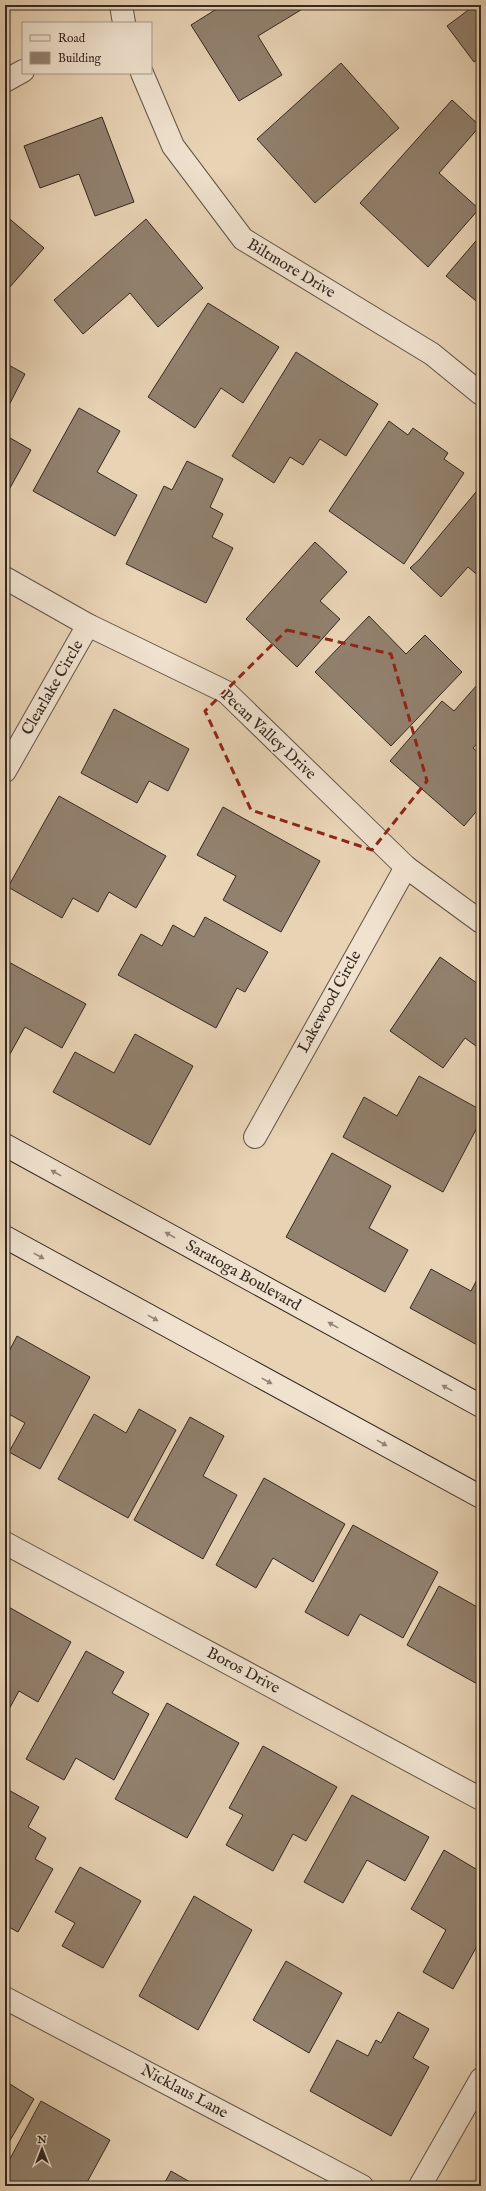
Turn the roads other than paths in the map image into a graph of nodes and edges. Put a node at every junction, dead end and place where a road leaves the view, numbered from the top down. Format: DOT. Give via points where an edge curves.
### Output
graph roads {
  1 [pos="122,5"];
  2 [pos="124,22"];
  3 [pos="22,72"];
  4 [pos="142,74"];
  5 [pos="5,81"];
  6 [pos="481,394"];
  7 [pos="5,578"];
  8 [pos="88,625"];
  9 [pos="5,771"];
  10 [pos="406,867"];
  11 [pos="481,922"];
  12 [pos="255,1137"];
  13 [pos="5,1145"];
  14 [pos="5,1237"];
  15 [pos="481,1406"];
  16 [pos="481,1497"];
  17 [pos="5,1543"];
  18 [pos="481,1799"];
  19 [pos="5,1998"];
  20 [pos="481,2079"];
  21 [pos="362,2186"];
  22 [pos="420,2186"];
  1 -- 2 [label="street"];
  3 -- 5 [label="street"];
  4 -- 6 [label="street, Biltmore Drive" via="173,146 242,240 432,354"];
  7 -- 8 [label="street, Pecan Valley Drive"];
  8 -- 9 [label="street, Clearlake Circle"];
  8 -- 10 [label="street, Pecan Valley Drive" via="226,692"];
  10 -- 11 [label="street, Pecan Valley Drive"];
  10 -- 12 [label="street, Lakewood Circle"];
  15 -- 13 [label="street, Saratoga Boulevard, one-way"];
  14 -- 16 [label="street, one-way"];
  17 -- 18 [label="street, Boros Drive"];
  19 -- 21 [label="street, Nicklaus Lane"];
  20 -- 22 [label="street"];
}
